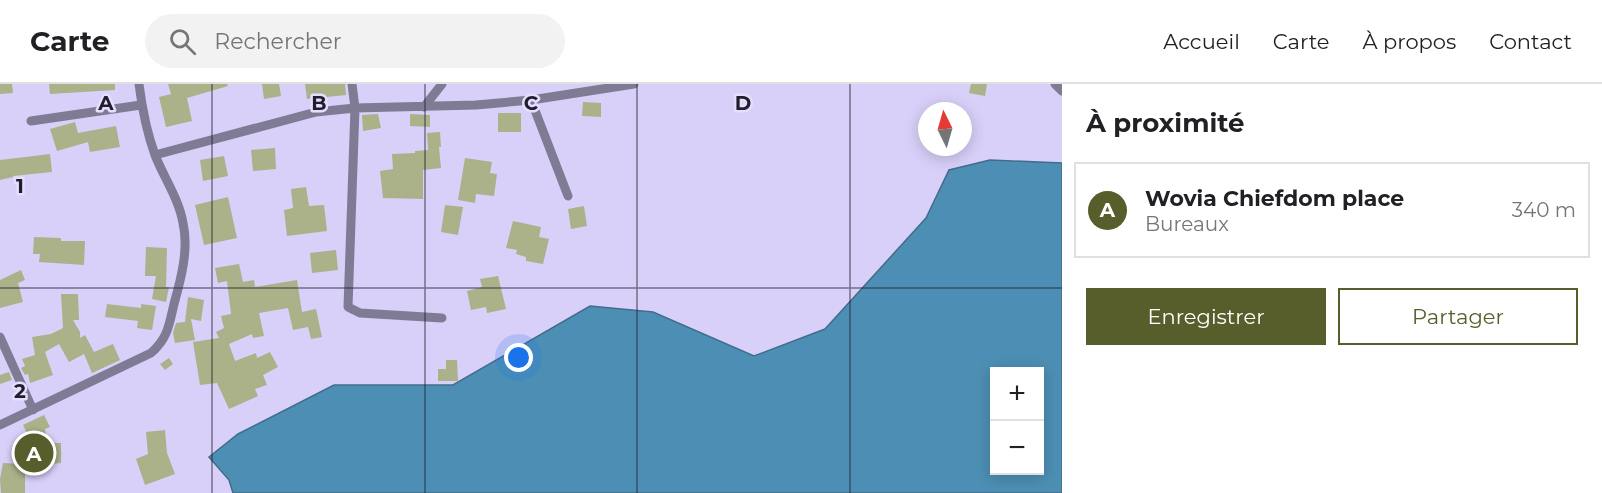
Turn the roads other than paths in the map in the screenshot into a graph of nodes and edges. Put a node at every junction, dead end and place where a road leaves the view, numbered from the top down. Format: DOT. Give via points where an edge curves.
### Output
graph roads {
  1 [pos="138,84"];
  2 [pos="352,84"];
  3 [pos="442,84"];
  4 [pos="634,84"];
  5 [pos="1055,84"];
  6 [pos="1062,91"];
  7 [pos="531,100"];
  8 [pos="141,105"];
  9 [pos="424,107"];
  10 [pos="354,108"];
  11 [pos="31,121"];
  12 [pos="155,155"];
  13 [pos="568,196"];
  14 [pos="442,318"];
  15 [pos="0,337"];
  16 [pos="33,410"];
  17 [pos="0,425"];
  1 -- 8 [label="street"];
  2 -- 10 [label="street"];
  3 -- 9 [label="street"];
  4 -- 7 [label="street"];
  5 -- 6 [label="street"];
  7 -- 9 [label="street"];
  7 -- 13 [label="street"];
  8 -- 11 [label="street"];
  8 -- 12 [label="street"];
  9 -- 10 [label="street"];
  10 -- 12 [label="street" via="289,118"];
  10 -- 14 [label="street" via="348,307 360,313"];
  12 -- 16 [label="street" via="184,223 180,284 162,343 151,353"];
  15 -- 16 [label="street"];
  16 -- 17 [label="street"];
}
